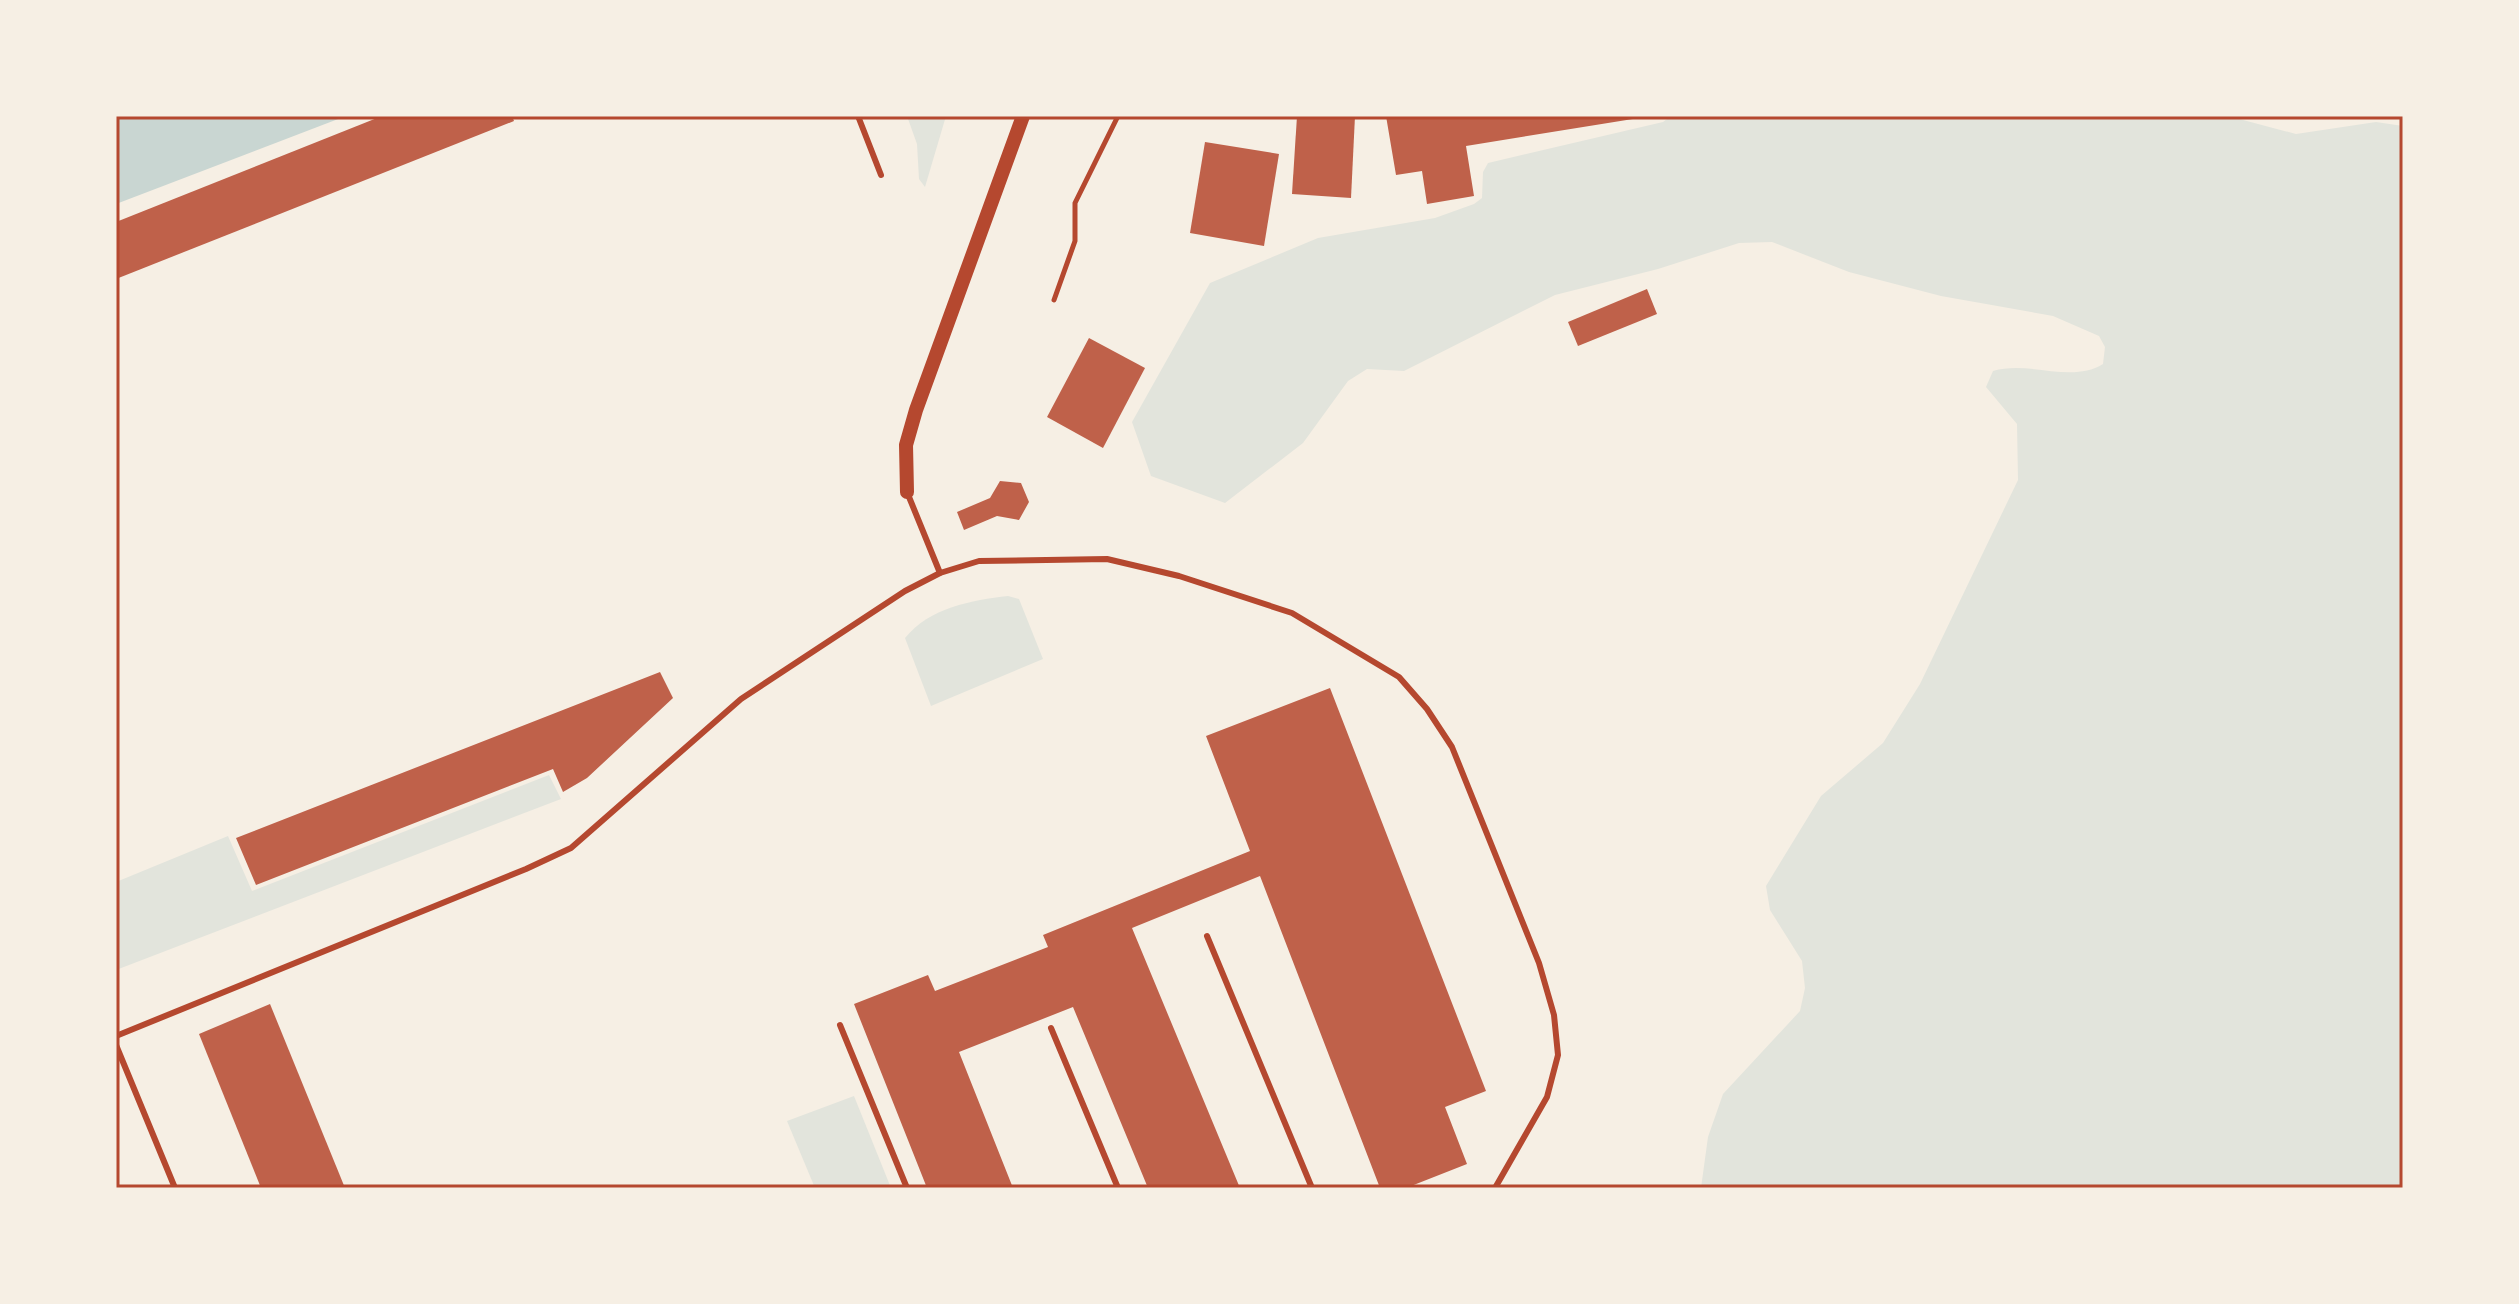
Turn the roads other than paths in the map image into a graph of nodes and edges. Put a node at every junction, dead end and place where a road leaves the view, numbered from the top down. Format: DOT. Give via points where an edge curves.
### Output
graph roads {
  1 [pos="858,116"];
  2 [pos="1023,116"];
  3 [pos="881,175"];
  4 [pos="907,492"];
  5 [pos="940,573"];
  6 [pos="1207,936"];
  7 [pos="840,1025"];
  8 [pos="1051,1028"];
  9 [pos="116,1036"];
  10 [pos="116,1045"];
  11 [pos="175,1188"];
  12 [pos="907,1188"];
  13 [pos="1118,1188"];
  14 [pos="1312,1188"];
  15 [pos="1495,1188"];
  1 -- 3 [label="lane"];
  2 -- 4 [label="street" via="916,410 906,445"];
  4 -- 5 [label="lane"];
  5 -- 9 [label="lane" via="741,699 571,848"];
  5 -- 15 [label="lane" via="979,561 1107,559 1292,613 1399,677 1452,747 1539,963 1554,1015 1558,1055 1547,1097"];
  6 -- 14 [label="lane"];
  7 -- 12 [label="lane"];
  8 -- 13 [label="lane"];
  10 -- 11 [label="lane"];
}
